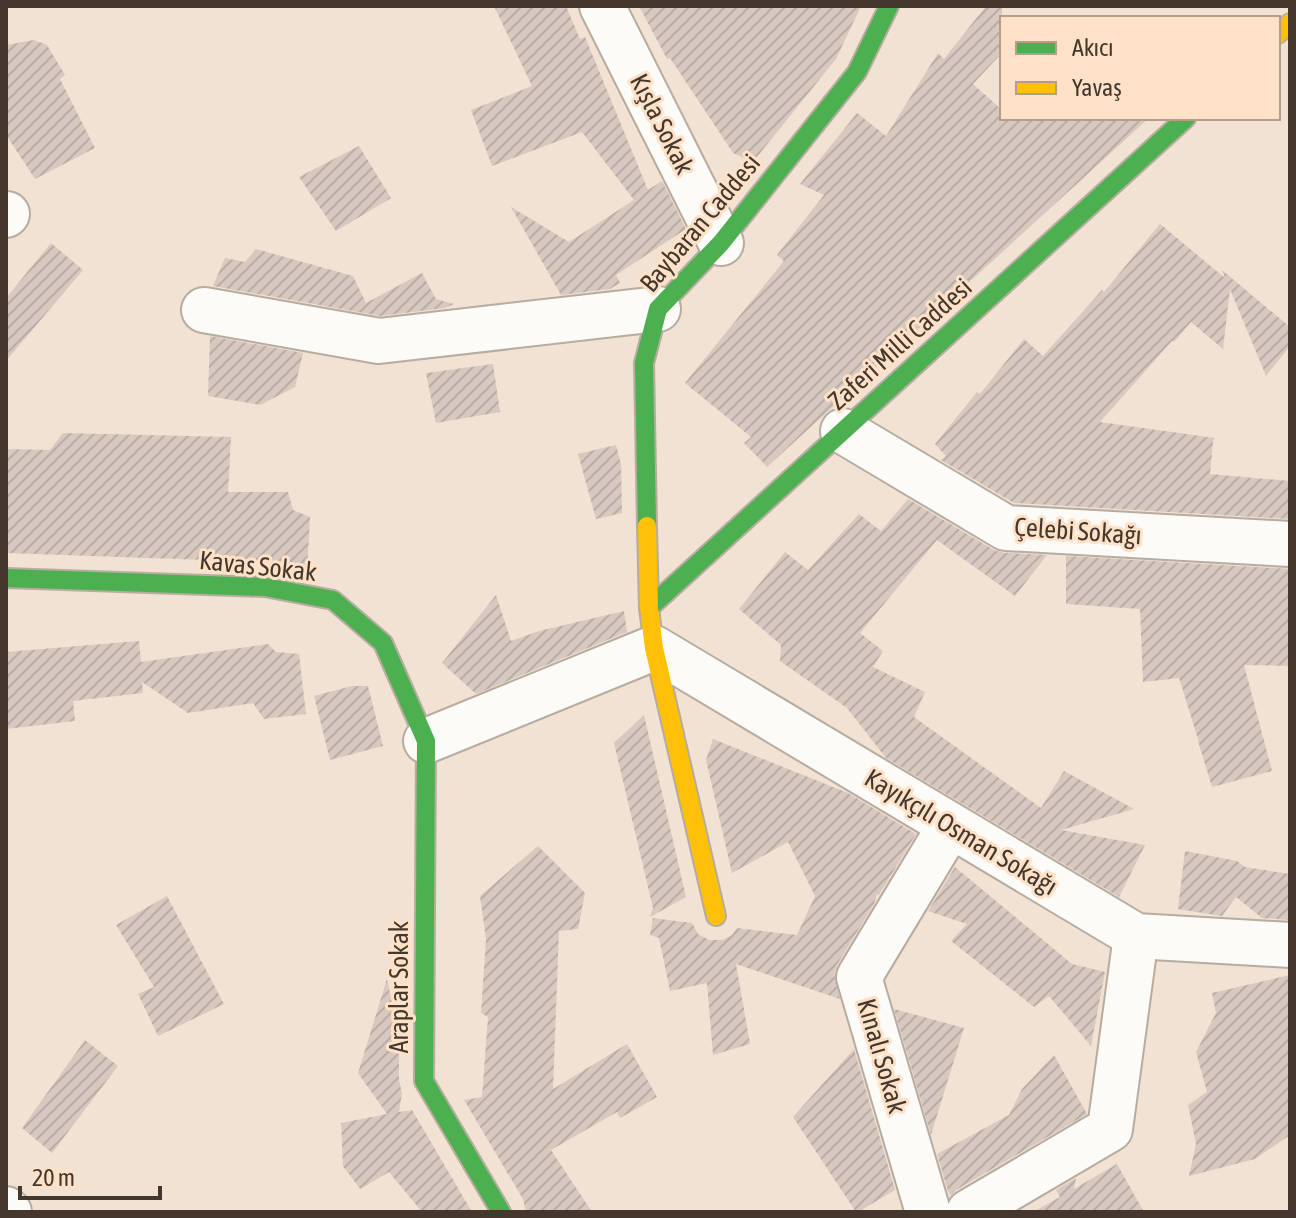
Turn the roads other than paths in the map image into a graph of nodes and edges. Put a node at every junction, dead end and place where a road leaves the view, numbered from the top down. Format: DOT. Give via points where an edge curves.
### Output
graph roads {
  1 [pos="602,6"];
  2 [pos="889,6"];
  3 [pos="1184,120"];
  4 [pos="721,243"];
  5 [pos="658,309"];
  6 [pos="204,310"];
  7 [pos="843,431"];
  8 [pos="1290,544"];
  9 [pos="6,578"];
  10 [pos="652,628"];
  11 [pos="426,741"];
  12 [pos="950,826"];
  13 [pos="716,916"];
  14 [pos="1136,936"];
  15 [pos="1290,945"];
  16 [pos="501,1212"];
  17 [pos="928,1212"];
  18 [pos="969,1212"];
  1 -- 4 [label="street, Kışla Sokak"];
  2 -- 4 [label="street, Baybaran Caddesi" via="857,72"];
  3 -- 7 [label="street, Zaferi Milli Caddesi"];
  4 -- 5 [label="street, Baybaran Caddesi"];
  5 -- 6 [label="street" via="379,341"];
  5 -- 10 [label="street, Baybaran Caddesi" via="644,363"];
  7 -- 8 [label="street, Çelebi Sokağı" via="1006,528"];
  7 -- 10 [label="street, Zaferi Milli Caddesi"];
  9 -- 11 [label="street, Kavas Sokak" via="265,587 333,600 383,643"];
  10 -- 11 [label="street"];
  10 -- 12 [label="street, Kayıkçılı Osman Sokağı"];
  10 -- 13 [label="street, Baybaran Caddesi"];
  11 -- 16 [label="street, Araplar Sokak" via="424,1081"];
  12 -- 14 [label="street, Kayıkçılı Osman Sokağı"];
  12 -- 17 [label="street, Kınalı Sokak" via="859,977"];
  14 -- 15 [label="street, Kayıkçılı Osman Sokağı"];
  14 -- 18 [label="street" via="1110,1129"];
}
